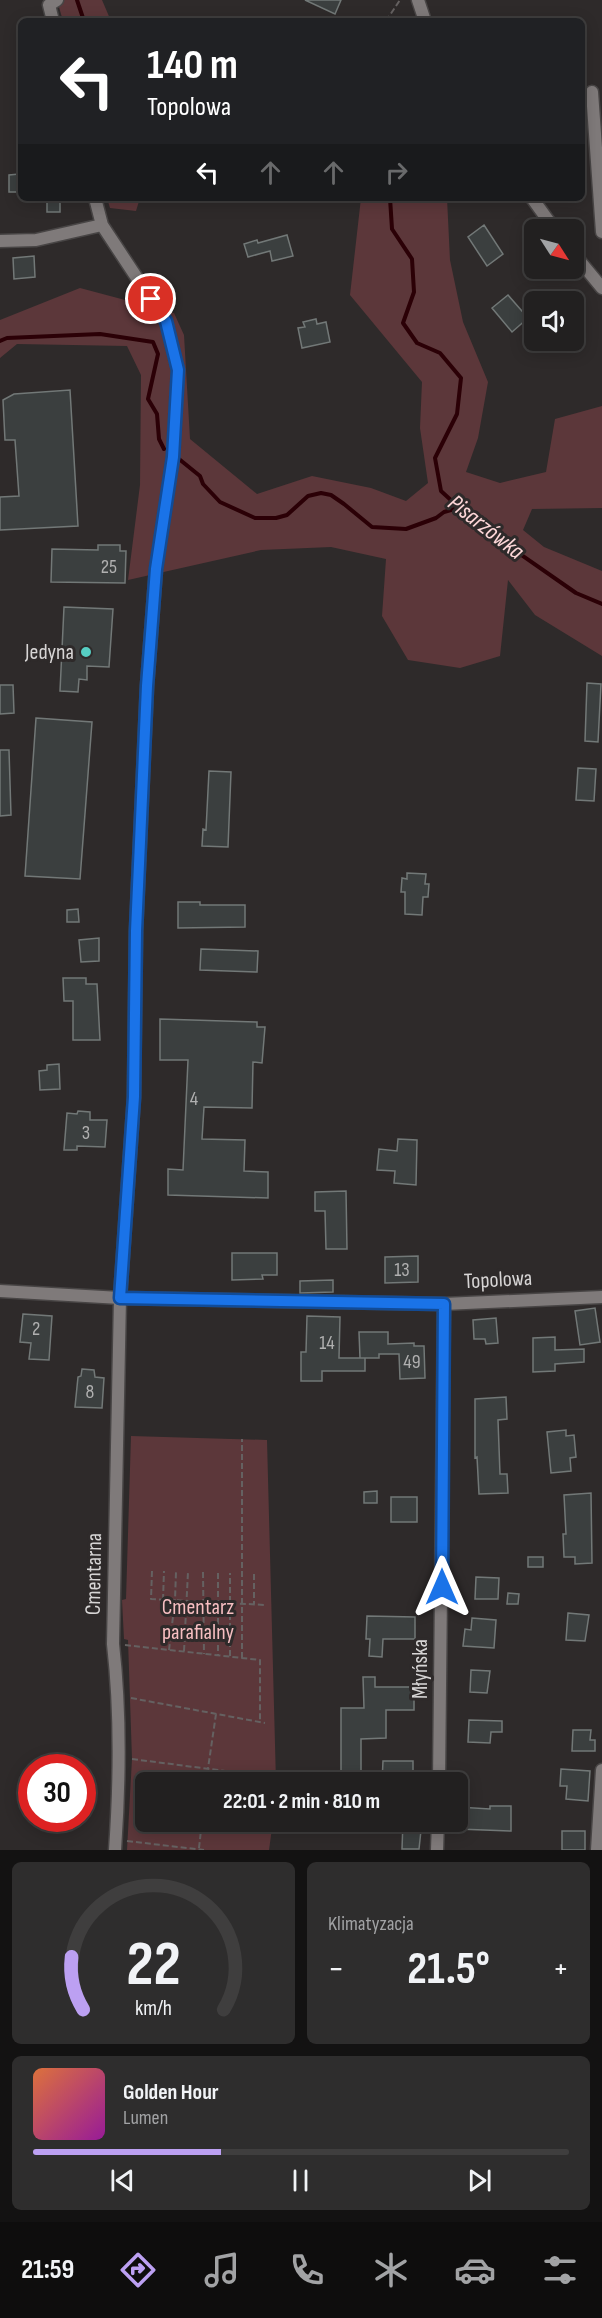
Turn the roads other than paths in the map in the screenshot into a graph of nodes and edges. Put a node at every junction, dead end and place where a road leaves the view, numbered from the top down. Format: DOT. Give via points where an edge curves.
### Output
graph roads {
  1 [pos="57,0"];
  2 [pos="418,0"];
  3 [pos="52,18"];
  4 [pos="424,18"];
  5 [pos="592,92"];
  6 [pos="96,201"];
  7 [pos="534,201"];
  8 [pos="547,219"];
  9 [pos="102,225"];
  10 [pos="602,232"];
  11 [pos="0,241"];
  12 [pos="584,266"];
  13 [pos="602,288"];
  14 [pos="0,1291"];
  15 [pos="602,1297"];
  16 [pos="120,1298"];
  17 [pos="444,1304"];
  18 [pos="602,1770"];
  19 [pos="439,1772"];
  20 [pos="438,1832"];
  21 [pos="115,1850"];
  22 [pos="437,1850"];
  23 [pos="597,1850"];
  1 -- 3 [label="street" via="49,5"];
  2 -- 4 [label="street"];
  5 -- 10 [label="street"];
  6 -- 9 [label="street, Cmentarna"];
  7 -- 8 [label="street"];
  9 -- 11 [label="street" via="36,240"];
  9 -- 16 [label="street, Cmentarna" via="166,321 178,370 173,457 156,569 147,686 136,931 134,1097"];
  12 -- 13 [label="street"];
  14 -- 16 [label="street, Topolowa"];
  15 -- 17 [label="street, Topolowa"];
  16 -- 17 [label="street, Topolowa"];
  16 -- 21 [label="street, Cmentarna" via="113,1644 119,1695 120,1771"];
  17 -- 19 [label="street, Młyńska"];
  18 -- 23 [label="street"];
  20 -- 22 [label="street"];
}
